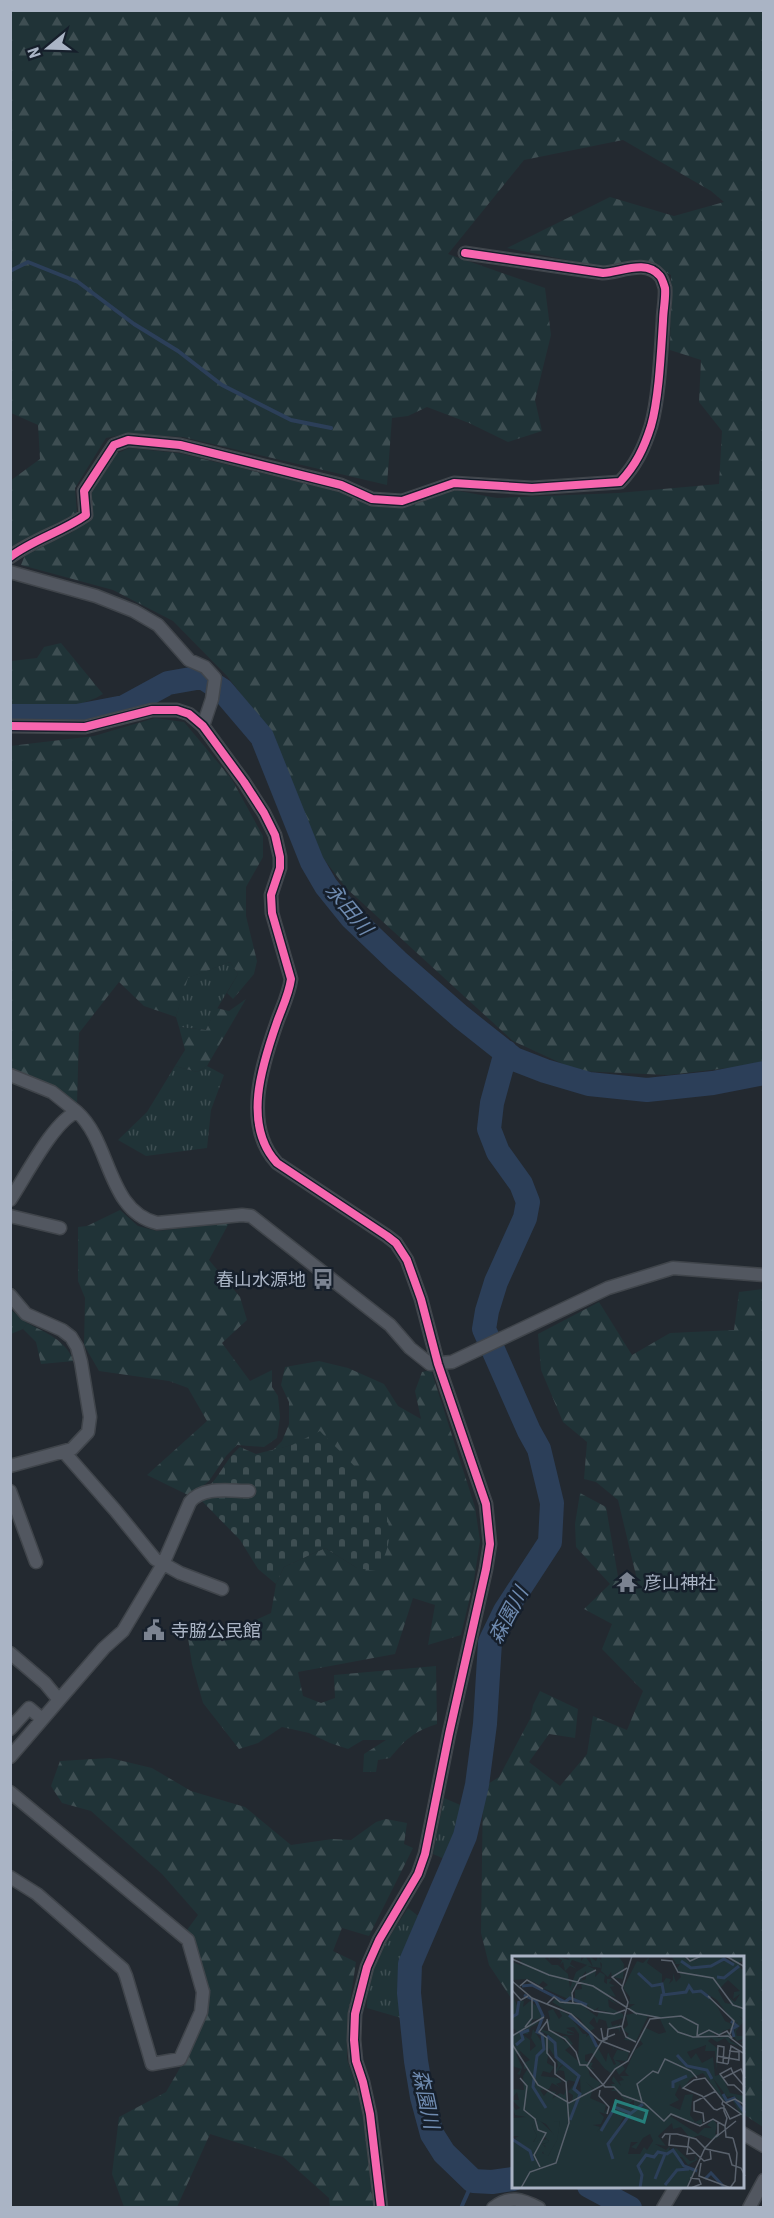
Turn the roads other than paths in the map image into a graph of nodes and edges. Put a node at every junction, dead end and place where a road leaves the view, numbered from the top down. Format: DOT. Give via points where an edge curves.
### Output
graph roads {
  1 [pos="465,253"];
  2 [pos="10,557"];
  3 [pos="10,572"];
  4 [pos="10,726"];
  5 [pos="203,726"];
  6 [pos="10,1075"];
  7 [pos="77,1112"];
  8 [pos="10,1200"];
  9 [pos="10,1216"];
  10 [pos="60,1228"];
  11 [pos="764,1275"];
  12 [pos="10,1295"];
  13 [pos="438,1364"];
  14 [pos="64,1452"];
  15 [pos="10,1466"];
  16 [pos="10,1491"];
  17 [pos="249,1491"];
  18 [pos="36,1562"];
  19 [pos="163,1564"];
  20 [pos="222,1589"];
  21 [pos="10,1653"];
  22 [pos="58,1700"];
  23 [pos="42,1719"];
  24 [pos="12,1724"];
  25 [pos="10,1757"];
  26 [pos="10,1792"];
  27 [pos="10,1877"];
  28 [pos="744,2134"];
  29 [pos="764,2146"];
  30 [pos="764,2180"];
  31 [pos="675,2188"];
  32 [pos="381,2208"];
  33 [pos="493,2208"];
  34 [pos="539,2208"];
  35 [pos="663,2208"];
  36 [pos="748,2208"];
  1 -- 2 [label="street" via="603,273 649,268 661,276 665,288 652,424 633,468 620,482 532,488 454,483 402,501 372,499 341,485 180,445 128,440 114,445 84,491 86,515"];
  3 -- 5 [label="street" via="96,596 158,625 189,660 205,667 214,678"];
  4 -- 5 [label="street" via="84,726 165,709 189,714"];
  5 -- 13 [label="street" via="264,813 280,857 271,895 272,913 291,978 259,1083 259,1122 266,1146 287,1171 396,1243 407,1260 421,1299"];
  6 -- 7 [label="street" via="52,1092"];
  7 -- 8 [label="street" via="66,1117"];
  7 -- 13 [label="street" via="93,1132 126,1201 141,1217 158,1223 251,1216 390,1325 421,1359"];
  9 -- 10 [label="street"];
  11 -- 13 [label="street" via="673,1268 608,1288 452,1362"];
  12 -- 14 [label="street" via="26,1314 62,1330 77,1347 90,1425 85,1437"];
  13 -- 32 [label="street" via="486,1504 490,1544 425,1854 367,1967 355,2014 356,2061 370,2114"];
  14 -- 15 [label="street"];
  14 -- 19 [label="street"];
  16 -- 18 [label="street"];
  17 -- 19 [label="street" via="196,1495"];
  19 -- 20 [label="street"];
  19 -- 22 [label="street" via="123,1631"];
  21 -- 22 [label="street" via="45,1683"];
  22 -- 23 [label="street"];
  23 -- 24 [label="street" via="29,1708"];
  23 -- 25 [label="street"];
  26 -- 27 [label="street" via="188,1940 203,1992 201,2012 180,2059 152,2064 123,1970 37,1894"];
  28 -- 29 [label="street"];
  30 -- 36 [label="street"];
  31 -- 35 [label="street"];
  33 -- 34 [label="street" via="502,2200 518,2199"];
}
